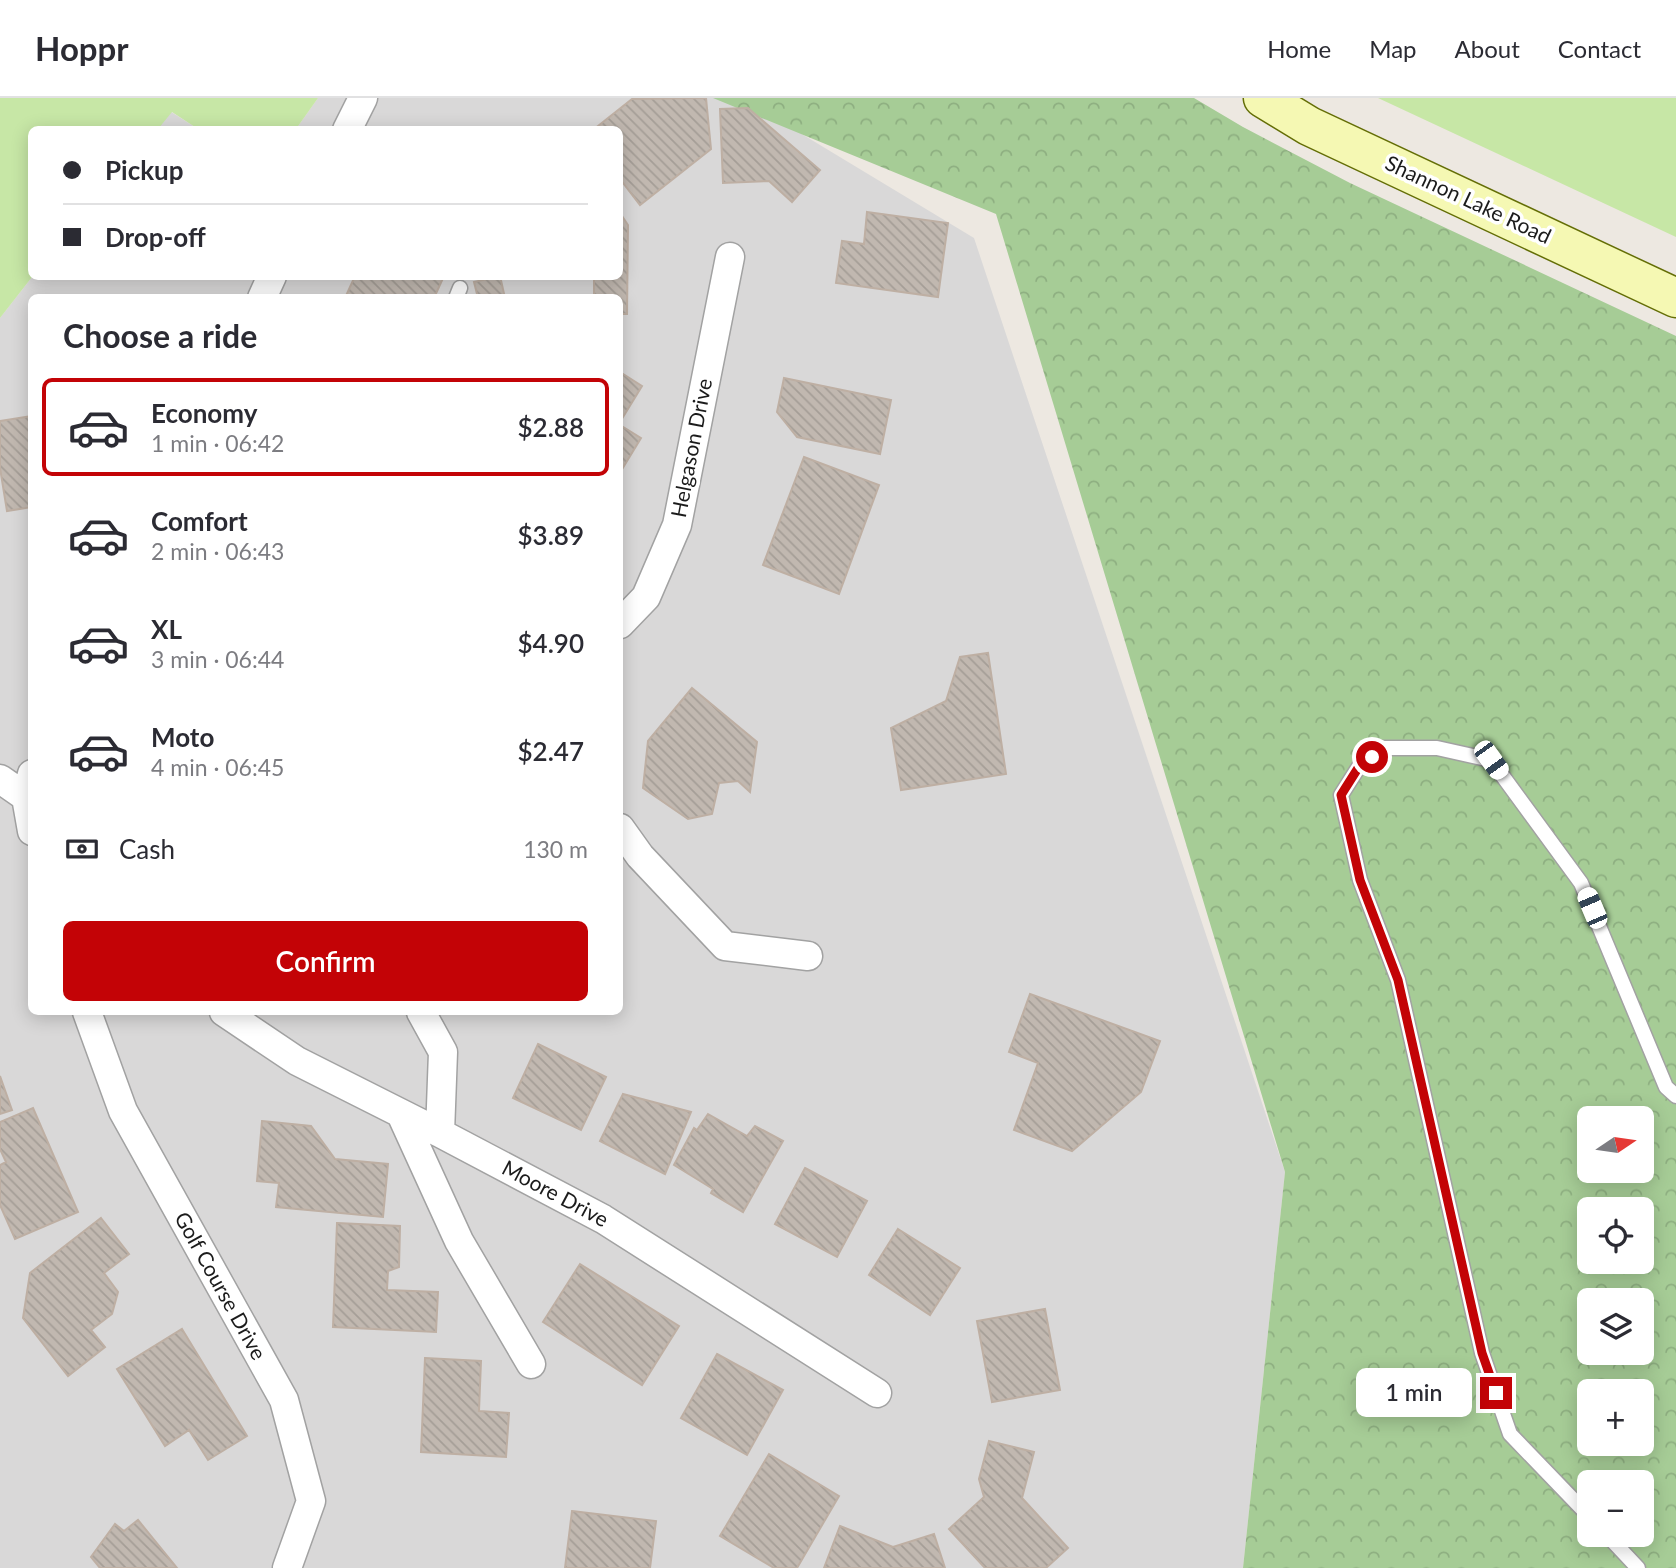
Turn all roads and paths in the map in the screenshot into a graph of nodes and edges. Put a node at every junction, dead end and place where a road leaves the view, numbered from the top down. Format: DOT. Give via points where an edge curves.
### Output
graph roads {
  1 [pos="363,98"];
  2 [pos="1263,98"];
  3 [pos="349,126"];
  4 [pos="730,257"];
  5 [pos="1676,298"];
  6 [pos="623,621"];
  7 [pos="0,779"];
  8 [pos="28,791"];
  9 [pos="623,832"];
  10 [pos="808,956"];
  11 [pos="88,1015"];
  12 [pos="229,1015"];
  13 [pos="423,1015"];
  14 [pos="1676,1096"];
  15 [pos="401,1114"];
  16 [pos="440,1133"];
  17 [pos="531,1364"];
  18 [pos="877,1393"];
  19 [pos="1577,1504"];
  20 [pos="1618,1547"];
  21 [pos="287,1568"];
  22 [pos="1638,1568"];
  1 -- 3 [label="street"];
  2 -- 5 [label="main road, Shannon Lake Road" via="1309,125"];
  4 -- 6 [label="street, Helgason Drive" via="677,525 646,597"];
  7 -- 8 [label="street"];
  9 -- 10 [label="street" via="725,946"];
  11 -- 21 [label="street, Golf Course Drive" via="123,1111 284,1400 311,1501"];
  12 -- 15 [label="street, Moore Drive" via="297,1061"];
  13 -- 16 [label="street" via="443,1052"];
  14 -- 19 [label="lane" via="1666,1087 1581,883 1491,760 1437,748 1383,748 1360,765 1341,795 1360,880 1398,980 1482,1353 1510,1434"];
  15 -- 16 [label="street, Moore Drive"];
  15 -- 17 [label="street" via="459,1241"];
  16 -- 18 [label="street, Moore Drive" via="603,1219"];
  20 -- 22 [label="lane"];
}
